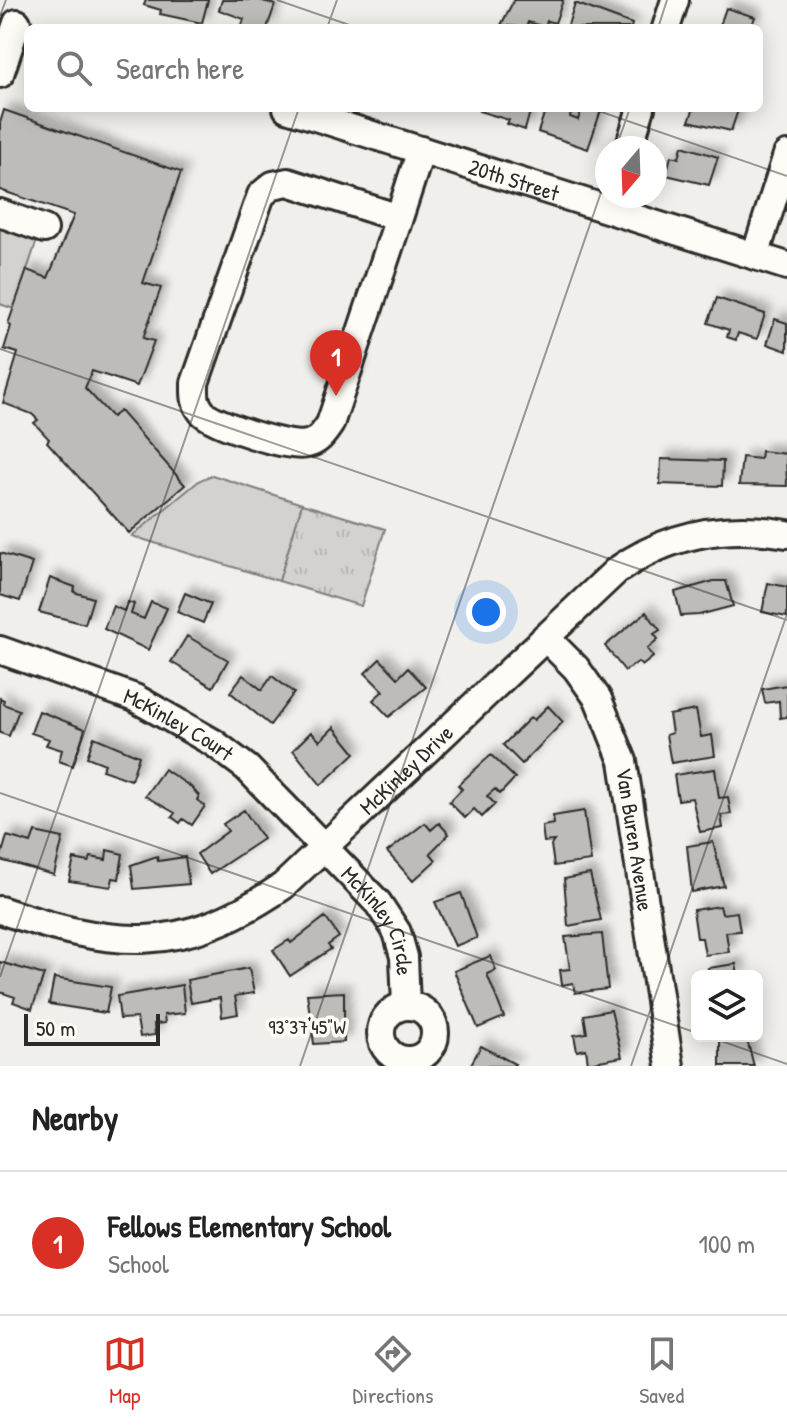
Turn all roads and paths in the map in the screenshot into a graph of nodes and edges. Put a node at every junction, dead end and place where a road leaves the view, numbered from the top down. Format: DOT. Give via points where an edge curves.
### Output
graph roads {
  1 [pos="675,0"];
  2 [pos="17,23"];
  3 [pos="667,24"];
  4 [pos="0,74"];
  5 [pos="300,112"];
  6 [pos="640,112"];
  7 [pos="633,136"];
  8 [pos="421,150"];
  9 [pos="787,155"];
  10 [pos="595,198"];
  11 [pos="626,208"];
  12 [pos="0,213"];
  13 [pos="399,218"];
  14 [pos="44,229"];
  15 [pos="755,256"];
  16 [pos="787,266"];
  17 [pos="787,534"];
  18 [pos="545,637"];
  19 [pos="0,650"];
  20 [pos="324,848"];
  21 [pos="0,910"];
  22 [pos="406,1006"];
  23 [pos="670,1066"];
  1 -- 3 [label="street"];
  2 -- 4 [label="street"];
  5 -- 8 [label="street, 20th Street"];
  6 -- 7 [label="street"];
  8 -- 10 [label="street, 20th Street"];
  8 -- 13 [label="street"];
  9 -- 15 [label="street"];
  11 -- 15 [label="street, 20th Street"];
  12 -- 14 [label="street"];
  13 -- 13 [label="street" via="288,182 261,195 195,383 194,400 204,414 290,446 320,438 330,424"];
  15 -- 16 [label="street, 20th Street"];
  17 -- 18 [label="street, McKinley Drive" via="696,532 665,542 616,571"];
  18 -- 20 [label="street, McKinley Drive"];
  18 -- 23 [label="street, Van Buren Avenue" via="598,699 623,761"];
  19 -- 20 [label="street, McKinley Court" via="135,698 214,743 247,768"];
  20 -- 21 [label="street, McKinley Drive" via="252,907 183,933 142,940 94,938"];
  20 -- 22 [label="street, McKinley Circle" via="378,903 397,932"];
}
